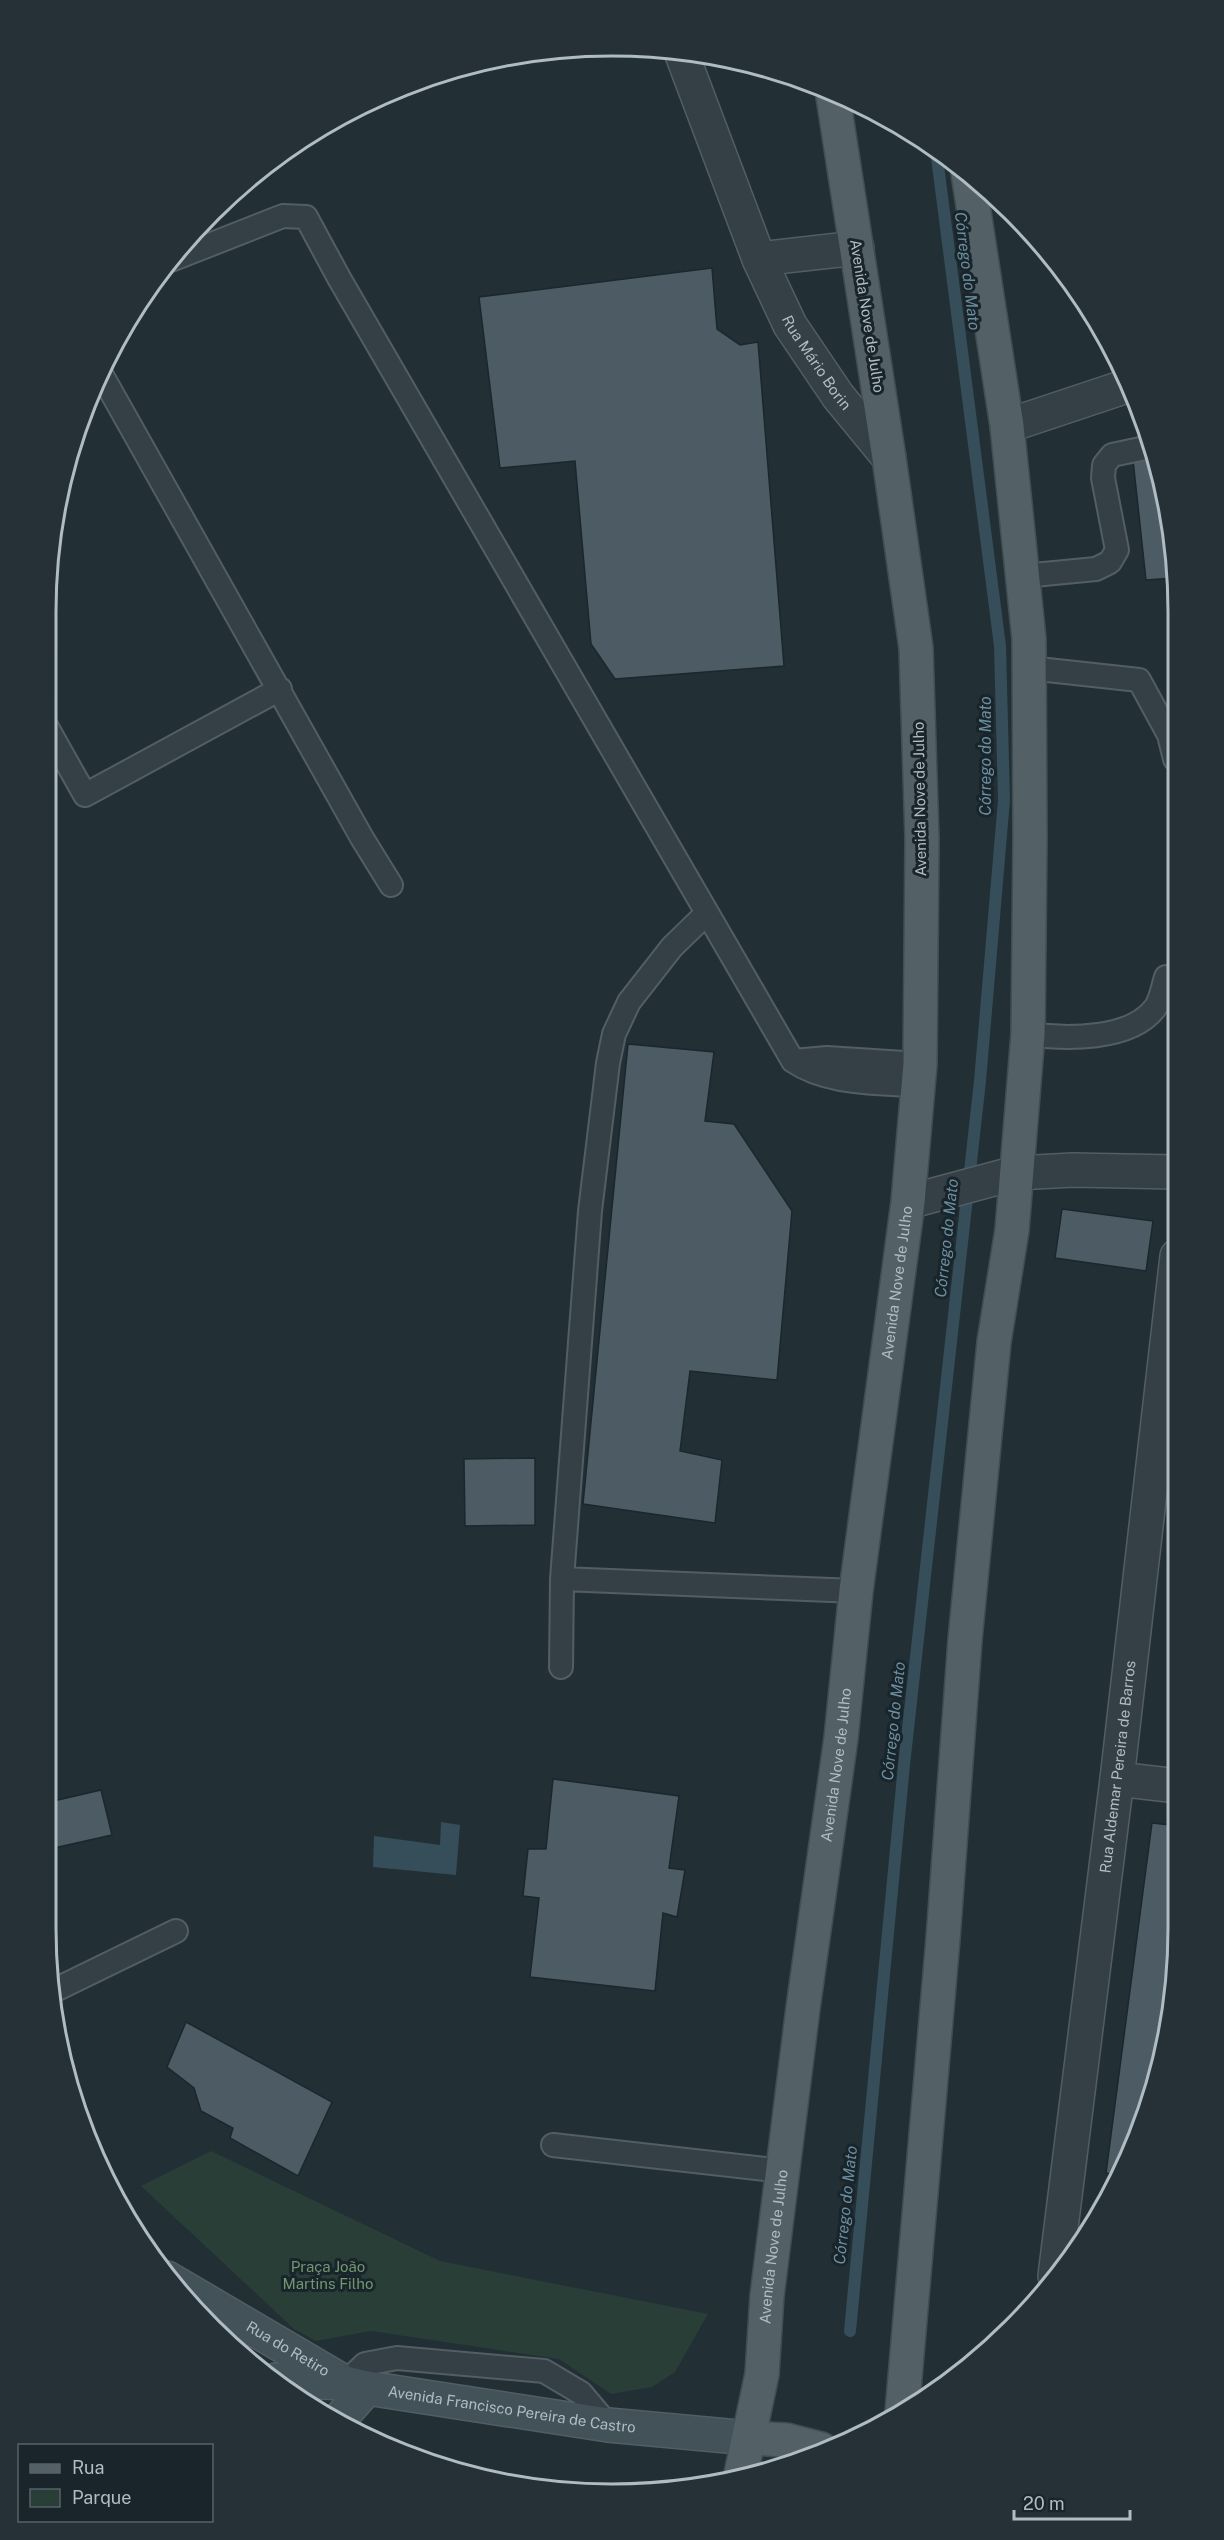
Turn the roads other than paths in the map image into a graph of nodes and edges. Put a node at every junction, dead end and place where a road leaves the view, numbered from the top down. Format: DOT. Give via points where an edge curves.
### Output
graph roads {
  1 [pos="684,60"];
  2 [pos="834,102"];
  3 [pos="970,186"];
  4 [pos="857,248"];
  5 [pos="186,254"];
  6 [pos="759,259"];
  7 [pos="106,382"];
  8 [pos="1121,388"];
  9 [pos="1007,426"];
  10 [pos="1144,448"];
  11 [pos="890,458"];
  12 [pos="1023,576"];
  13 [pos="1029,668"];
  14 [pos="280,689"];
  15 [pos="1168,733"];
  16 [pos="56,744"];
  17 [pos="391,885"];
  18 [pos="707,913"];
  19 [pos="1168,977"];
  20 [pos="1028,1034"];
  21 [pos="920,1075"];
  22 [pos="1168,1172"];
  23 [pos="1011,1175"];
  24 [pos="908,1202"];
  25 [pos="1168,1334"];
  26 [pos="562,1579"];
  27 [pos="856,1591"];
  28 [pos="561,1667"];
  29 [pos="1117,1779"];
  30 [pos="1168,1785"];
  31 [pos="176,1931"];
  32 [pos="59,1988"];
  33 [pos="553,2145"];
  34 [pos="783,2171"];
  35 [pos="1055,2265"];
  36 [pos="191,2292"];
  37 [pos="289,2381"];
  38 [pos="356,2386"];
  39 [pos="903,2402"];
  40 [pos="342,2414"];
  41 [pos="608,2425"];
  42 [pos="749,2438"];
  43 [pos="812,2447"];
  44 [pos="742,2469"];
  1 -- 6 [label="street, Rua Mário Borin"];
  2 -- 4 [label="main road, Avenida Nove de Julho"];
  3 -- 9 [label="main road"];
  4 -- 6 [label="street"];
  4 -- 11 [label="main road, Avenida Nove de Julho"];
  5 -- 18 [label="lane" via="283,216 306,217"];
  6 -- 11 [label="street, Rua Mário Borin" via="789,325 838,396"];
  7 -- 14 [label="lane"];
  8 -- 9 [label="street"];
  9 -- 12 [label="main road"];
  10 -- 12 [label="lane" via="1112,455 1104,465 1117,550 1110,562 1096,569"];
  11 -- 21 [label="main road, Avenida Nove de Julho" via="916,648 922,839"];
  12 -- 13 [label="main road"];
  13 -- 15 [label="lane" via="1139,680"];
  13 -- 20 [label="main road"];
  14 -- 16 [label="lane" via="85,795"];
  14 -- 17 [label="lane"];
  18 -- 21 [label="lane" via="793,1061 827,1058"];
  18 -- 26 [label="lane" via="672,947 629,1002 614,1034 590,1211"];
  19 -- 20 [label="lane" via="1156,1007 1128,1030 1059,1038"];
  20 -- 23 [label="main road"];
  21 -- 24 [label="main road, Avenida Nove de Julho"];
  22 -- 23 [label="street" via="1073,1170"];
  23 -- 24 [label="street"];
  23 -- 39 [label="main road" via="1012,1230 994,1342 966,1628"];
  24 -- 27 [label="main road, Avenida Nove de Julho"];
  25 -- 29 [label="street, Rua Aldemar Pereira de Barros"];
  26 -- 27 [label="lane"];
  26 -- 28 [label="lane"];
  27 -- 34 [label="main road, Avenida Nove de Julho" via="841,1738"];
  29 -- 30 [label="street"];
  29 -- 35 [label="street, Rua Aldemar Pereira de Barros"];
  31 -- 32 [label="lane"];
  33 -- 34 [label="lane"];
  34 -- 42 [label="main road, Avenida Nove de Julho" via="767,2296 762,2374"];
  36 -- 38 [label="main road, Rua do Retiro"];
  37 -- 38 [label="main road, Avenida Francisco Pereira de Castro"];
  38 -- 40 [label="main road"];
  38 -- 41 [label="main road, Avenida Francisco Pereira de Castro"];
  38 -- 41 [label="lane" via="365,2364 398,2358 544,2371 581,2394"];
  41 -- 42 [label="main road, Avenida Francisco Pereira de Castro"];
  42 -- 43 [label="main road" via="786,2440"];
  42 -- 44 [label="main road, Avenida Nove de Julho"];
}
